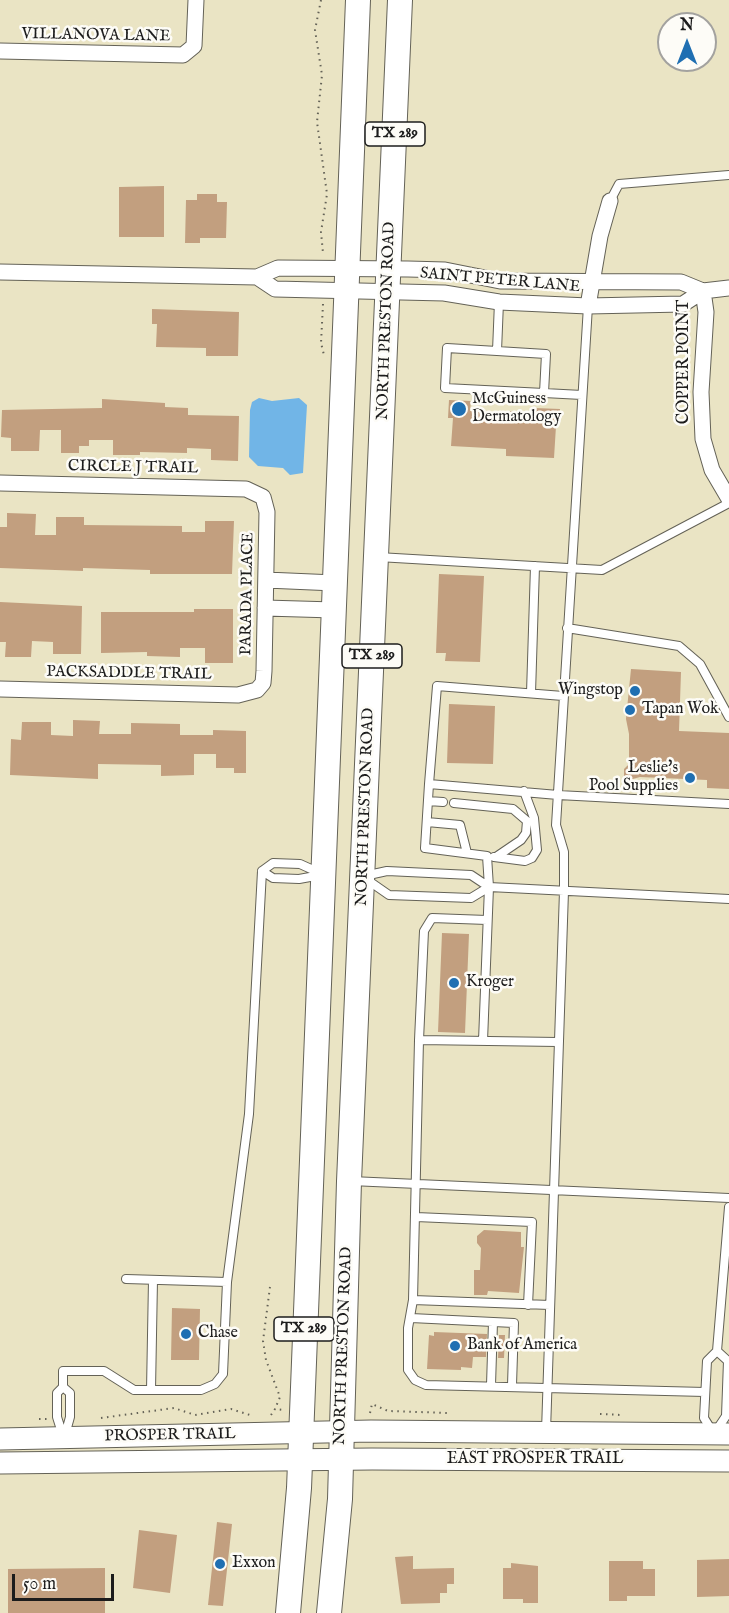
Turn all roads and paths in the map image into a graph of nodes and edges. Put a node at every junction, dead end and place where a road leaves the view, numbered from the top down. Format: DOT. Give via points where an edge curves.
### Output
graph roads {
  1 [pos="196,0"];
  2 [pos="321,0"];
  3 [pos="358,0"];
  4 [pos="400,0"];
  5 [pos="0,51"];
  6 [pos="729,175"];
  7 [pos="610,201"];
  8 [pos="324,268"];
  9 [pos="0,272"];
  10 [pos="257,278"];
  11 [pos="348,279"];
  12 [pos="389,280"];
  13 [pos="591,282"];
  14 [pos="729,288"];
  15 [pos="323,290"];
  16 [pos="703,291"];
  17 [pos="499,302"];
  18 [pos="588,306"];
  19 [pos="497,351"];
  20 [pos="325,359"];
  21 [pos="544,393"];
  22 [pos="582,394"];
  23 [pos="0,483"];
  24 [pos="262,497"];
  25 [pos="729,501"];
  26 [pos="377,557"];
  27 [pos="535,566"];
  28 [pos="570,568"];
  29 [pos="266,580"];
  30 [pos="335,583"];
  31 [pos="265,608"];
  32 [pos="334,610"];
  33 [pos="567,628"];
  34 [pos="0,689"];
  35 [pos="257,690"];
  36 [pos="531,693"];
  37 [pos="563,696"];
  38 [pos="729,717"];
  39 [pos="429,784"];
  40 [pos="524,791"];
  41 [pos="558,795"];
  42 [pos="428,801"];
  43 [pos="443,802"];
  44 [pos="454,803"];
  45 [pos="729,804"];
  46 [pos="427,822"];
  47 [pos="467,853"];
  48 [pos="491,856"];
  49 [pos="262,871"];
  50 [pos="323,874"];
  51 [pos="363,876"];
  52 [pos="489,887"];
  53 [pos="564,891"];
  54 [pos="729,899"];
  55 [pos="488,920"];
  56 [pos="419,1040"];
  57 [pos="483,1041"];
  58 [pos="558,1042"];
  59 [pos="350,1181"];
  60 [pos="416,1184"];
  61 [pos="554,1190"];
  62 [pos="729,1198"];
  63 [pos="729,1207"];
  64 [pos="416,1217"];
  65 [pos="126,1280"];
  66 [pos="153,1280"];
  67 [pos="227,1281"];
  68 [pos="270,1287"];
  69 [pos="413,1300"];
  70 [pos="528,1305"];
  71 [pos="550,1305"];
  72 [pos="411,1318"];
  73 [pos="493,1322"];
  74 [pos="717,1350"];
  75 [pos="728,1378"];
  76 [pos="491,1385"];
  77 [pos="512,1385"];
  78 [pos="547,1386"];
  79 [pos="63,1387"];
  80 [pos="151,1390"];
  81 [pos="705,1392"];
  82 [pos="275,1409"];
  83 [pos="341,1432"];
  84 [pos="300,1433"];
  85 [pos="546,1433"];
  86 [pos="722,1434"];
  87 [pos="64,1438"];
  88 [pos="0,1439"];
  89 [pos="340,1459"];
  90 [pos="300,1460"];
  91 [pos="721,1461"];
  92 [pos="0,1463"];
  93 [pos="288,1613"];
  94 [pos="328,1613"];
  1 -- 5 [label="street, VILLANOVA LANE" via="195,38 189,51 175,56"];
  2 -- 8 [label="path" via="315,30 322,75 317,122 327,194 321,232"];
  3 -- 11 [label="main road, TX 289"];
  4 -- 12 [label="main road, NORTH PRESTON ROAD / TX 289"];
  6 -- 7 [label="lane" via="627,183 615,188"];
  7 -- 13 [label="street"];
  8 -- 10 [label="street, SAINT PETER LANE" via="278,268"];
  8 -- 11 [label="street, SAINT PETER LANE"];
  9 -- 10 [label="street, SAINT PETER LANE"];
  10 -- 15 [label="street, SAINT PETER LANE" via="275,289"];
  11 -- 12 [label="street, SAINT PETER LANE"];
  11 -- 12 [label="street, SAINT PETER LANE"];
  11 -- 15 [label="street, SAINT PETER LANE"];
  11 -- 30 [label="main road, TX 289"];
  12 -- 13 [label="street, SAINT PETER LANE" via="445,270 500,281"];
  12 -- 17 [label="street, SAINT PETER LANE"];
  12 -- 26 [label="main road, NORTH PRESTON ROAD / TX 289"];
  13 -- 16 [label="street, SAINT PETER LANE" via="681,282"];
  13 -- 18 [label="street"];
  14 -- 16 [label="street, SAINT PETER LANE"];
  15 -- 20 [label="path" via="321,343"];
  16 -- 18 [label="street, SAINT PETER LANE" via="683,304"];
  16 -- 25 [label="street, COPPER POINT" via="703,439 712,470"];
  17 -- 18 [label="street, SAINT PETER LANE"];
  17 -- 19 [label="lane"];
  18 -- 22 [label="lane"];
  19 -- 21 [label="lane" via="546,354"];
  19 -- 21 [label="lane" via="447,348 445,388"];
  21 -- 22 [label="lane"];
  22 -- 28 [label="lane"];
  23 -- 24 [label="street, CIRCLE J TRAIL" via="246,489"];
  24 -- 29 [label="street, PARADA PLACE" via="267,504"];
  25 -- 28 [label="lane" via="602,570"];
  26 -- 27 [label="lane"];
  26 -- 51 [label="main road, NORTH PRESTON ROAD / TX 289"];
  27 -- 28 [label="lane"];
  27 -- 36 [label="lane"];
  28 -- 33 [label="lane"];
  29 -- 30 [label="street"];
  29 -- 31 [label="street, PARADA PLACE"];
  30 -- 32 [label="main road, TX 289"];
  31 -- 32 [label="street"];
  31 -- 35 [label="street, PARADA PLACE" via="263,683"];
  32 -- 50 [label="main road, TX 289"];
  33 -- 37 [label="lane"];
  33 -- 38 [label="lane" via="679,646 700,664"];
  34 -- 35 [label="street, PACKSADDLE TRAIL" via="238,695"];
  36 -- 37 [label="lane"];
  36 -- 39 [label="lane" via="437,686"];
  37 -- 41 [label="lane"];
  39 -- 40 [label="lane"];
  39 -- 42 [label="lane"];
  40 -- 41 [label="lane"];
  40 -- 48 [label="lane" via="534,818 537,850 525,861"];
  41 -- 45 [label="lane"];
  41 -- 53 [label="lane" via="556,825 564,852"];
  42 -- 43 [label="lane"];
  42 -- 46 [label="lane"];
  44 -- 48 [label="lane" via="513,809 527,821 521,840"];
  46 -- 47 [label="lane" via="460,825"];
  46 -- 47 [label="lane" via="425,848"];
  47 -- 48 [label="lane"];
  48 -- 52 [label="lane"];
  49 -- 50 [label="lane" via="273,878 299,879"];
  49 -- 50 [label="lane" via="273,863 300,864"];
  49 -- 67 [label="lane" via="249,1114"];
  50 -- 51 [label="main road"];
  50 -- 84 [label="main road, TX 289"];
  51 -- 52 [label="lane" via="387,871 471,875"];
  51 -- 52 [label="lane" via="387,894 471,898"];
  51 -- 59 [label="main road, NORTH PRESTON ROAD / TX 289"];
  52 -- 53 [label="lane"];
  52 -- 55 [label="lane"];
  53 -- 54 [label="lane"];
  53 -- 58 [label="lane"];
  55 -- 56 [label="lane" via="432,918 426,924"];
  55 -- 57 [label="lane"];
  56 -- 57 [label="lane"];
  56 -- 60 [label="lane"];
  57 -- 58 [label="lane"];
  58 -- 61 [label="lane"];
  59 -- 60 [label="lane"];
  59 -- 83 [label="main road, NORTH PRESTON ROAD / TX 289"];
  60 -- 61 [label="lane"];
  60 -- 64 [label="lane"];
  61 -- 62 [label="lane"];
  61 -- 71 [label="lane"];
  63 -- 74 [label="lane"];
  64 -- 69 [label="lane"];
  64 -- 70 [label="lane" via="532,1222"];
  65 -- 66 [label="lane"];
  66 -- 67 [label="lane"];
  66 -- 80 [label="lane"];
  67 -- 80 [label="lane" via="225,1366 220,1379 201,1390"];
  68 -- 82 [label="path" via="263,1341 280,1397"];
  69 -- 70 [label="lane"];
  69 -- 72 [label="lane"];
  70 -- 71 [label="lane"];
  71 -- 78 [label="lane"];
  72 -- 73 [label="lane"];
  72 -- 76 [label="lane" via="406,1363 415,1380 426,1384"];
  73 -- 76 [label="lane"];
  73 -- 77 [label="lane" via="514,1323"];
  74 -- 75 [label="lane" via="728,1361"];
  74 -- 81 [label="lane" via="707,1361"];
  75 -- 86 [label="lane"];
  76 -- 77 [label="lane"];
  77 -- 78 [label="lane"];
  78 -- 81 [label="lane"];
  78 -- 85 [label="lane"];
  79 -- 80 [label="lane" via="63,1371 104,1371 134,1390"];
  79 -- 87 [label="lane" via="57,1393 57,1417"];
  79 -- 87 [label="lane" via="70,1393 70,1417"];
  81 -- 86 [label="lane" via="704,1418"];
  83 -- 84 [label="main road, PROSPER TRAIL"];
  83 -- 85 [label="main road, EAST PROSPER TRAIL"];
  83 -- 89 [label="main road, NORTH PRESTON ROAD / TX 289"];
  84 -- 87 [label="main road, PROSPER TRAIL"];
  84 -- 90 [label="main road, TX 289"];
  85 -- 86 [label="main road, EAST PROSPER TRAIL"];
  86 -- 91 [label="main road"];
  87 -- 88 [label="main road, PROSPER TRAIL"];
  89 -- 90 [label="main road, PROSPER TRAIL"];
  89 -- 91 [label="main road, EAST PROSPER TRAIL"];
  89 -- 94 [label="main road, NORTH PRESTON ROAD / TX 289" via="340,1499"];
  90 -- 92 [label="main road, PROSPER TRAIL"];
  90 -- 93 [label="main road, TX 289"];
}
